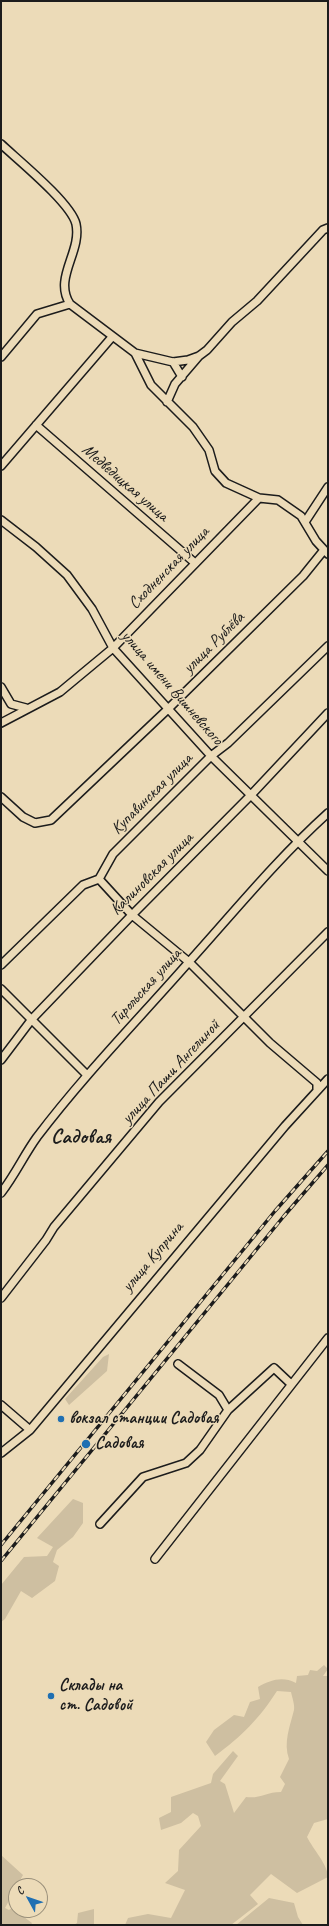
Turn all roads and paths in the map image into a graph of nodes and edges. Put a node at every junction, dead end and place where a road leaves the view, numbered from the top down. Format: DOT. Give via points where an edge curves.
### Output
graph roads {
  1 [pos="1,144"];
  2 [pos="328,222"];
  3 [pos="325,229"];
  4 [pos="70,304"];
  5 [pos="112,337"];
  6 [pos="135,353"];
  7 [pos="199,356"];
  8 [pos="1,357"];
  9 [pos="173,362"];
  10 [pos="182,377"];
  11 [pos="167,402"];
  12 [pos="36,426"];
  13 [pos="1,466"];
  14 [pos="328,487"];
  15 [pos="258,498"];
  16 [pos="1,520"];
  17 [pos="305,522"];
  18 [pos="326,552"];
  19 [pos="195,563"];
  20 [pos="328,646"];
  21 [pos="113,648"];
  22 [pos="1,687"];
  23 [pos="27,708"];
  24 [pos="168,709"];
  25 [pos="328,714"];
  26 [pos="1,723"];
  27 [pos="211,756"];
  28 [pos="251,795"];
  29 [pos="1,797"];
  30 [pos="328,813"];
  31 [pos="297,841"];
  32 [pos="328,871"];
  33 [pos="99,879"];
  34 [pos="132,915"];
  35 [pos="328,932"];
  36 [pos="189,962"];
  37 [pos="1,965"];
  38 [pos="1,989"];
  39 [pos="243,1017"];
  40 [pos="32,1019"];
  41 [pos="1,1060"];
  42 [pos="86,1074"];
  43 [pos="328,1079"];
  44 [pos="317,1090"];
  45 [pos="1,1193"];
  46 [pos="1,1298"];
  47 [pos="328,1338"];
  48 [pos="178,1364"];
  49 [pos="291,1384"];
  50 [pos="1,1404"];
  51 [pos="228,1410"];
  52 [pos="30,1430"];
  53 [pos="1,1453"];
  54 [pos="100,1524"];
  55 [pos="155,1559"];
  1 -- 4 [label="street" via="57,198 70,212 76,224 75,246 64,284 64,295"];
  2 -- 3 [label="street"];
  3 -- 7 [label="street"];
  4 -- 5 [label="street"];
  4 -- 8 [label="street" via="37,314"];
  5 -- 6 [label="street"];
  5 -- 12 [label="street"];
  6 -- 9 [label="street"];
  6 -- 11 [label="street" via="151,385"];
  7 -- 9 [label="street"];
  7 -- 10 [label="street"];
  9 -- 10 [label="street"];
  10 -- 11 [label="street" via="170,392"];
  11 -- 15 [label="street" via="193,427 209,450 215,471 226,483"];
  12 -- 13 [label="street"];
  12 -- 19 [label="street, Медведицкая улица"];
  14 -- 17 [label="street"];
  15 -- 17 [label="street" via="278,500 301,516"];
  15 -- 19 [label="street, Сходненская улица"];
  16 -- 21 [label="street, улица имени Вишневского" via="67,575 92,609"];
  17 -- 18 [label="street"];
  18 -- 24 [label="street, улица Рублёва"];
  19 -- 21 [label="street, Сходненская улица"];
  20 -- 27 [label="street, Купавинская улица" via="228,743"];
  21 -- 23 [label="street, Сходненская улица" via="60,692"];
  21 -- 24 [label="street, улица имени Вишневского"];
  22 -- 23 [label="street" via="11,704"];
  23 -- 26 [label="street, Сходненская улица"];
  24 -- 27 [label="street, улица имени Вишневского"];
  24 -- 29 [label="street, улица Рублёва" via="51,820 35,823 10,807"];
  25 -- 28 [label="street, Калиновская улица"];
  27 -- 28 [label="street, улица имени Вишневского"];
  27 -- 33 [label="street, Купавинская улица" via="113,854"];
  28 -- 31 [label="street, улица имени Вишневского"];
  28 -- 34 [label="street, Калиновская улица"];
  30 -- 31 [label="street, Тирольская улица"];
  31 -- 32 [label="street, улица имени Вишневского"];
  31 -- 36 [label="street, Тирольская улица"];
  33 -- 34 [label="street"];
  33 -- 37 [label="street" via="83,885"];
  34 -- 36 [label="street"];
  34 -- 40 [label="street, Калиновская улица"];
  35 -- 39 [label="street, улица Паши Ангелиной"];
  36 -- 39 [label="street"];
  36 -- 42 [label="street, Тирольская улица"];
  38 -- 40 [label="street"];
  39 -- 44 [label="street" via="317,1083"];
  39 -- 46 [label="street, улица Паши Ангелиной" via="159,1102 54,1227"];
  40 -- 41 [label="street, Калиновская улица"];
  40 -- 42 [label="street"];
  42 -- 45 [label="street, Тирольская улица" via="36,1139"];
  43 -- 44 [label="street, улица Куприна"];
  44 -- 52 [label="street, улица Куприна" via="214,1208"];
  47 -- 49 [label="street"];
  48 -- 51 [label="street" via="219,1395"];
  49 -- 51 [label="street" via="274,1368"];
  49 -- 55 [label="street"];
  50 -- 52 [label="street"];
  51 -- 54 [label="street" via="200,1450 186,1463 143,1477"];
  52 -- 53 [label="street, улица Куприна"];
}
